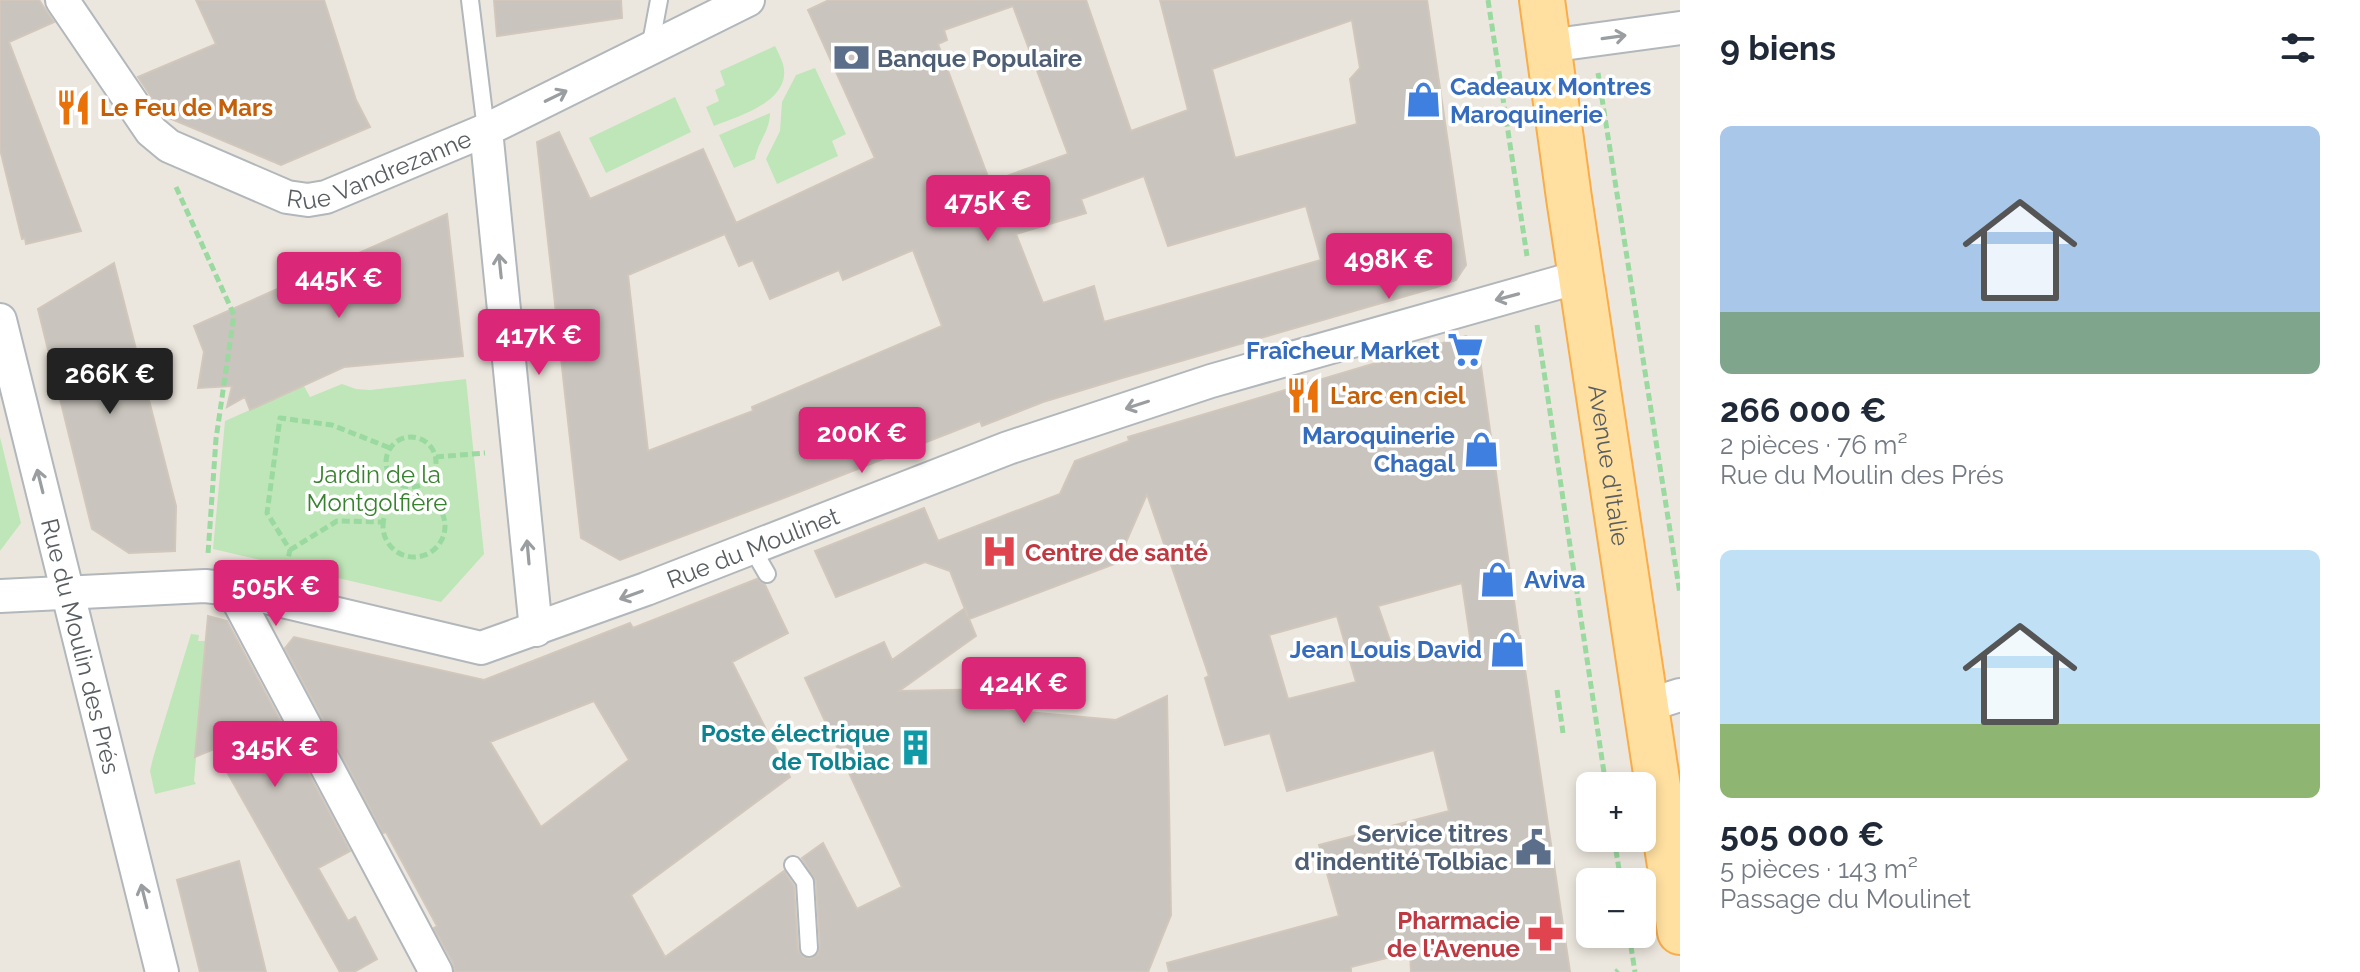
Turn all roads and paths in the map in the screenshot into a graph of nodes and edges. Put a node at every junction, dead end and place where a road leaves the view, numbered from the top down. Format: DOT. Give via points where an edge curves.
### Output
graph roads {
  1 [pos="62,0"];
  2 [pos="470,0"];
  3 [pos="659,0"];
  4 [pos="748,0"];
  5 [pos="1488,0"];
  6 [pos="1542,0"];
  7 [pos="1680,28"];
  8 [pos="1593,40"];
  9 [pos="1548,46"];
  10 [pos="650,50"];
  11 [pos="486,130"];
  12 [pos="151,131"];
  13 [pos="1582,276"];
  14 [pos="1532,290"];
  15 [pos="0,320"];
  16 [pos="390,448"];
  17 [pos="474,454"];
  18 [pos="436,457"];
  19 [pos="415,487"];
  20 [pos="416,496"];
  21 [pos="383,522"];
  22 [pos="207,558"];
  23 [pos="232,589"];
  24 [pos="68,592"];
  25 [pos="1680,594"];
  26 [pos="0,596"];
  27 [pos="536,630"];
  28 [pos="1557,690"];
  29 [pos="1663,700"];
  30 [pos="1563,733"];
  31 [pos="1604,772"];
  32 [pos="793,865"];
  33 [pos="1680,932"];
  34 [pos="809,948"];
  35 [pos="1631,948"];
  36 [pos="162,972"];
  37 [pos="436,972"];
  38 [pos="1635,972"];
  1 -- 12 [label="street, Rue Vandrezanne"];
  2 -- 11 [label="lane"];
  3 -- 10 [label="lane"];
  4 -- 10 [label="street, Rue Vandrezanne"];
  5 -- 14 [label="path, Avenue d'Italie"];
  6 -- 9 [label="main road, Avenue d'Italie"];
  8 -- 7 [label="street, one-way"];
  8 -- 9 [label="street"];
  8 -- 25 [label="path, Avenue d'Italie"];
  9 -- 13 [label="main road, Avenue d'Italie"];
  11 -- 10 [label="street, Rue Vandrezanne, one-way"];
  11 -- 12 [label="street, Rue Vandrezanne" via="308,200 287,197 169,146"];
  27 -- 11 [label="street, one-way"];
  12 -- 22 [label="path" via="234,315 216,439"];
  13 -- 14 [label="street, Rue du Moulinet"];
  13 -- 29 [label="main road, Avenue d'Italie"];
  14 -- 27 [label="street, Rue du Moulinet, one-way" via="1211,381 1037,438 759,561"];
  14 -- 31 [label="path, Avenue d'Italie"];
  24 -- 15 [label="street, Rue du Moulin des Prés, one-way"];
  16 -- 18 [label="path" via="403,438 420,439"];
  16 -- 19 [label="path" via="388,472 399,484"];
  16 -- 21 [label="path" via="332,425 280,418 267,513 290,550 337,521"];
  17 -- 18 [label="path"];
  18 -- 19 [label="path" via="429,480"];
  19 -- 20 [label="path"];
  20 -- 21 [label="path" via="391,506"];
  20 -- 21 [label="path" via="427,498 441,512 440,542 433,550 404,556 387,543"];
  23 -- 24 [label="street, Rue du Moulinet"];
  23 -- 27 [label="street, Rue du Moulinet" via="481,648"];
  23 -- 37 [label="street"];
  24 -- 26 [label="street, Rue du Moulinet"];
  36 -- 24 [label="street, Rue du Moulin des Prés, one-way"];
  28 -- 30 [label="path"];
  29 -- 33 [label="main road, Avenue d'Italie"];
  32 -- 34 [label="lane" via="805,882"];
  35 -- 38 [label="path"];
}
